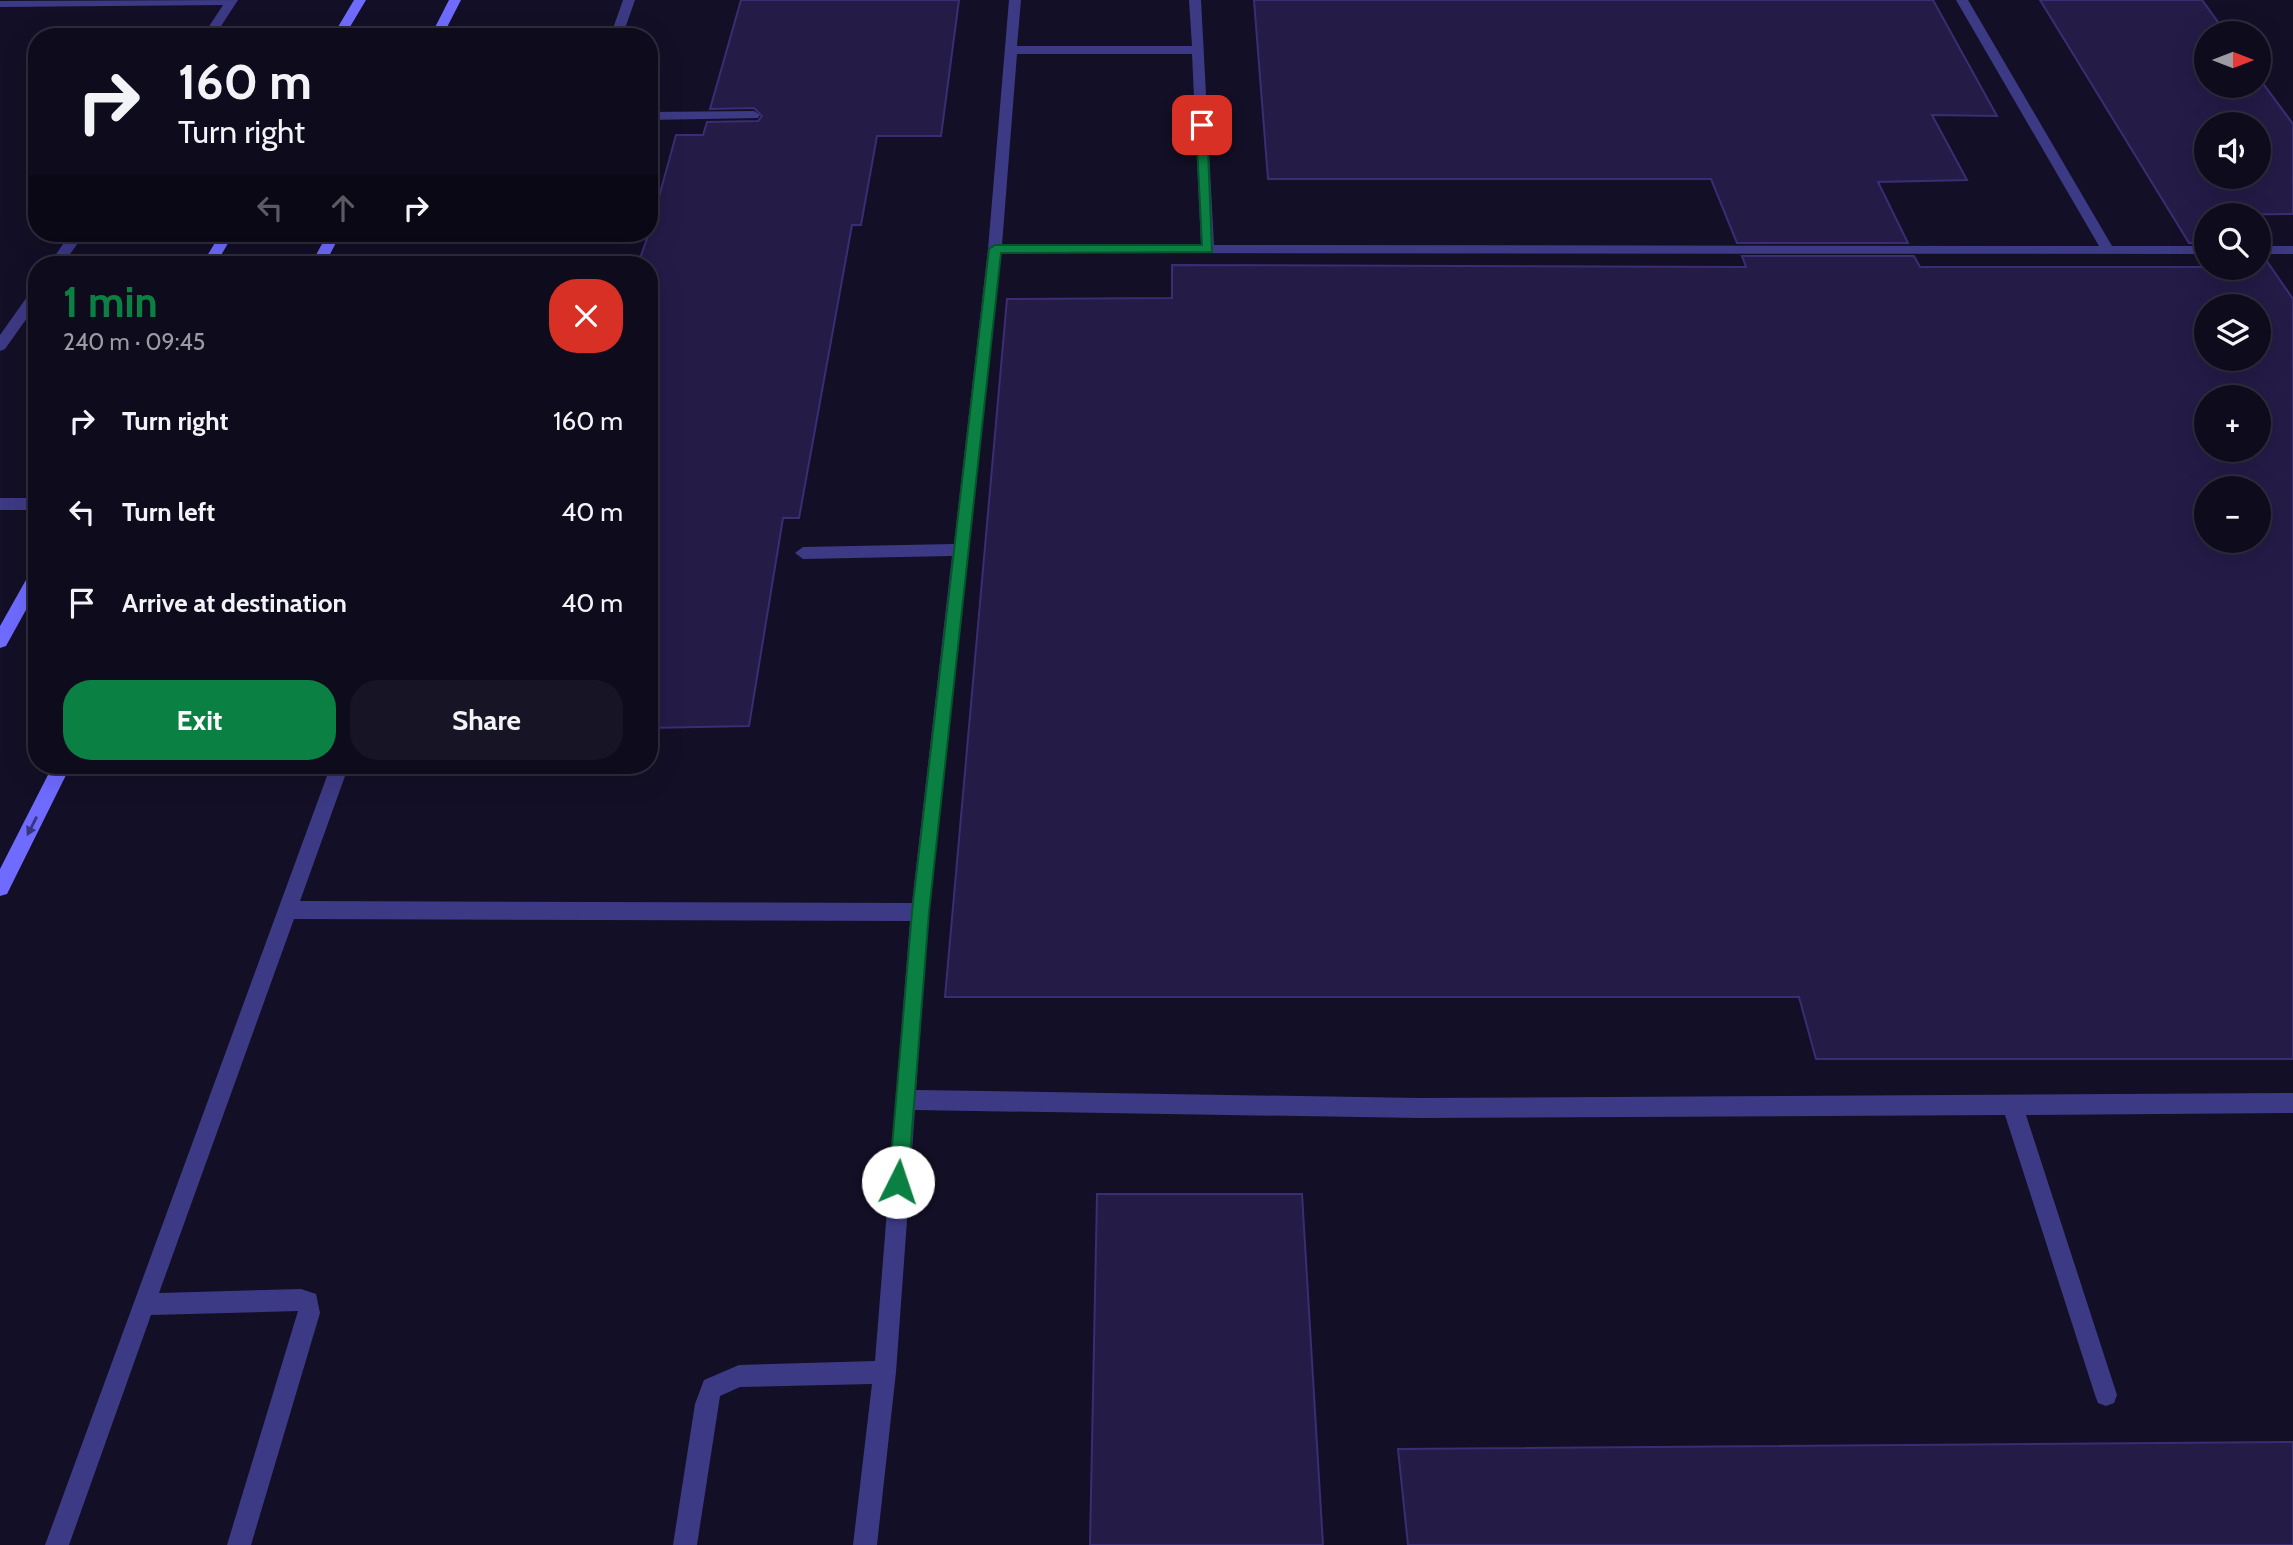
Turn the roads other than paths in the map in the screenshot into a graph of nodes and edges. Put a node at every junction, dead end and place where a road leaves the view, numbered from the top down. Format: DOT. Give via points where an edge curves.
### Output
graph roads {
  1 [pos="360,0"];
  2 [pos="454,0"];
  3 [pos="629,0"];
  4 [pos="1015,0"];
  5 [pos="1195,0"];
  6 [pos="1962,0"];
  7 [pos="231,1"];
  8 [pos="0,4"];
  9 [pos="214,28"];
  10 [pos="343,28"];
  11 [pos="440,28"];
  12 [pos="619,28"];
  13 [pos="1012,50"];
  14 [pos="1198,50"];
  15 [pos="754,115"];
  16 [pos="658,116"];
  17 [pos="995,249"];
  18 [pos="1208,249"];
  19 [pos="2108,250"];
  20 [pos="2194,250"];
  21 [pos="2271,250"];
  22 [pos="2293,250"];
  23 [pos="28,306"];
  24 [pos="0,346"];
  25 [pos="0,504"];
  26 [pos="28,504"];
  27 [pos="960,550"];
  28 [pos="803,553"];
  29 [pos="28,591"];
  30 [pos="0,641"];
  31 [pos="57,774"];
  32 [pos="337,774"];
  33 [pos="0,888"];
  34 [pos="286,910"];
  35 [pos="920,912"];
  36 [pos="904,1100"];
  37 [pos="2293,1103"];
  38 [pos="2012,1104"];
  39 [pos="143,1304"];
  40 [pos="885,1372"];
  41 [pos="2106,1395"];
  42 [pos="57,1545"];
  43 [pos="239,1545"];
  44 [pos="685,1545"];
  45 [pos="865,1545"];
  1 -- 10 [label="street"];
  2 -- 11 [label="street"];
  3 -- 12 [label="lane"];
  4 -- 13 [label="lane"];
  5 -- 14 [label="lane"];
  6 -- 19 [label="lane"];
  7 -- 8 [label="lane"];
  7 -- 9 [label="lane"];
  13 -- 14 [label="lane"];
  13 -- 17 [label="lane"];
  14 -- 18 [label="lane"];
  15 -- 16 [label="lane"];
  17 -- 18 [label="lane"];
  17 -- 27 [label="lane"];
  18 -- 19 [label="lane"];
  19 -- 20 [label="lane"];
  21 -- 22 [label="lane"];
  23 -- 24 [label="lane"];
  25 -- 26 [label="lane"];
  27 -- 28 [label="lane"];
  27 -- 35 [label="lane"];
  29 -- 30 [label="street"];
  31 -- 33 [label="street, one-way"];
  32 -- 34 [label="lane"];
  34 -- 35 [label="lane"];
  34 -- 39 [label="lane"];
  35 -- 36 [label="lane"];
  36 -- 38 [label="lane" via="1420,1108"];
  36 -- 40 [label="lane"];
  37 -- 38 [label="lane"];
  38 -- 41 [label="lane"];
  39 -- 42 [label="lane"];
  39 -- 43 [label="lane" via="309,1302"];
  40 -- 44 [label="lane" via="739,1376 712,1388"];
  40 -- 45 [label="lane"];
}
